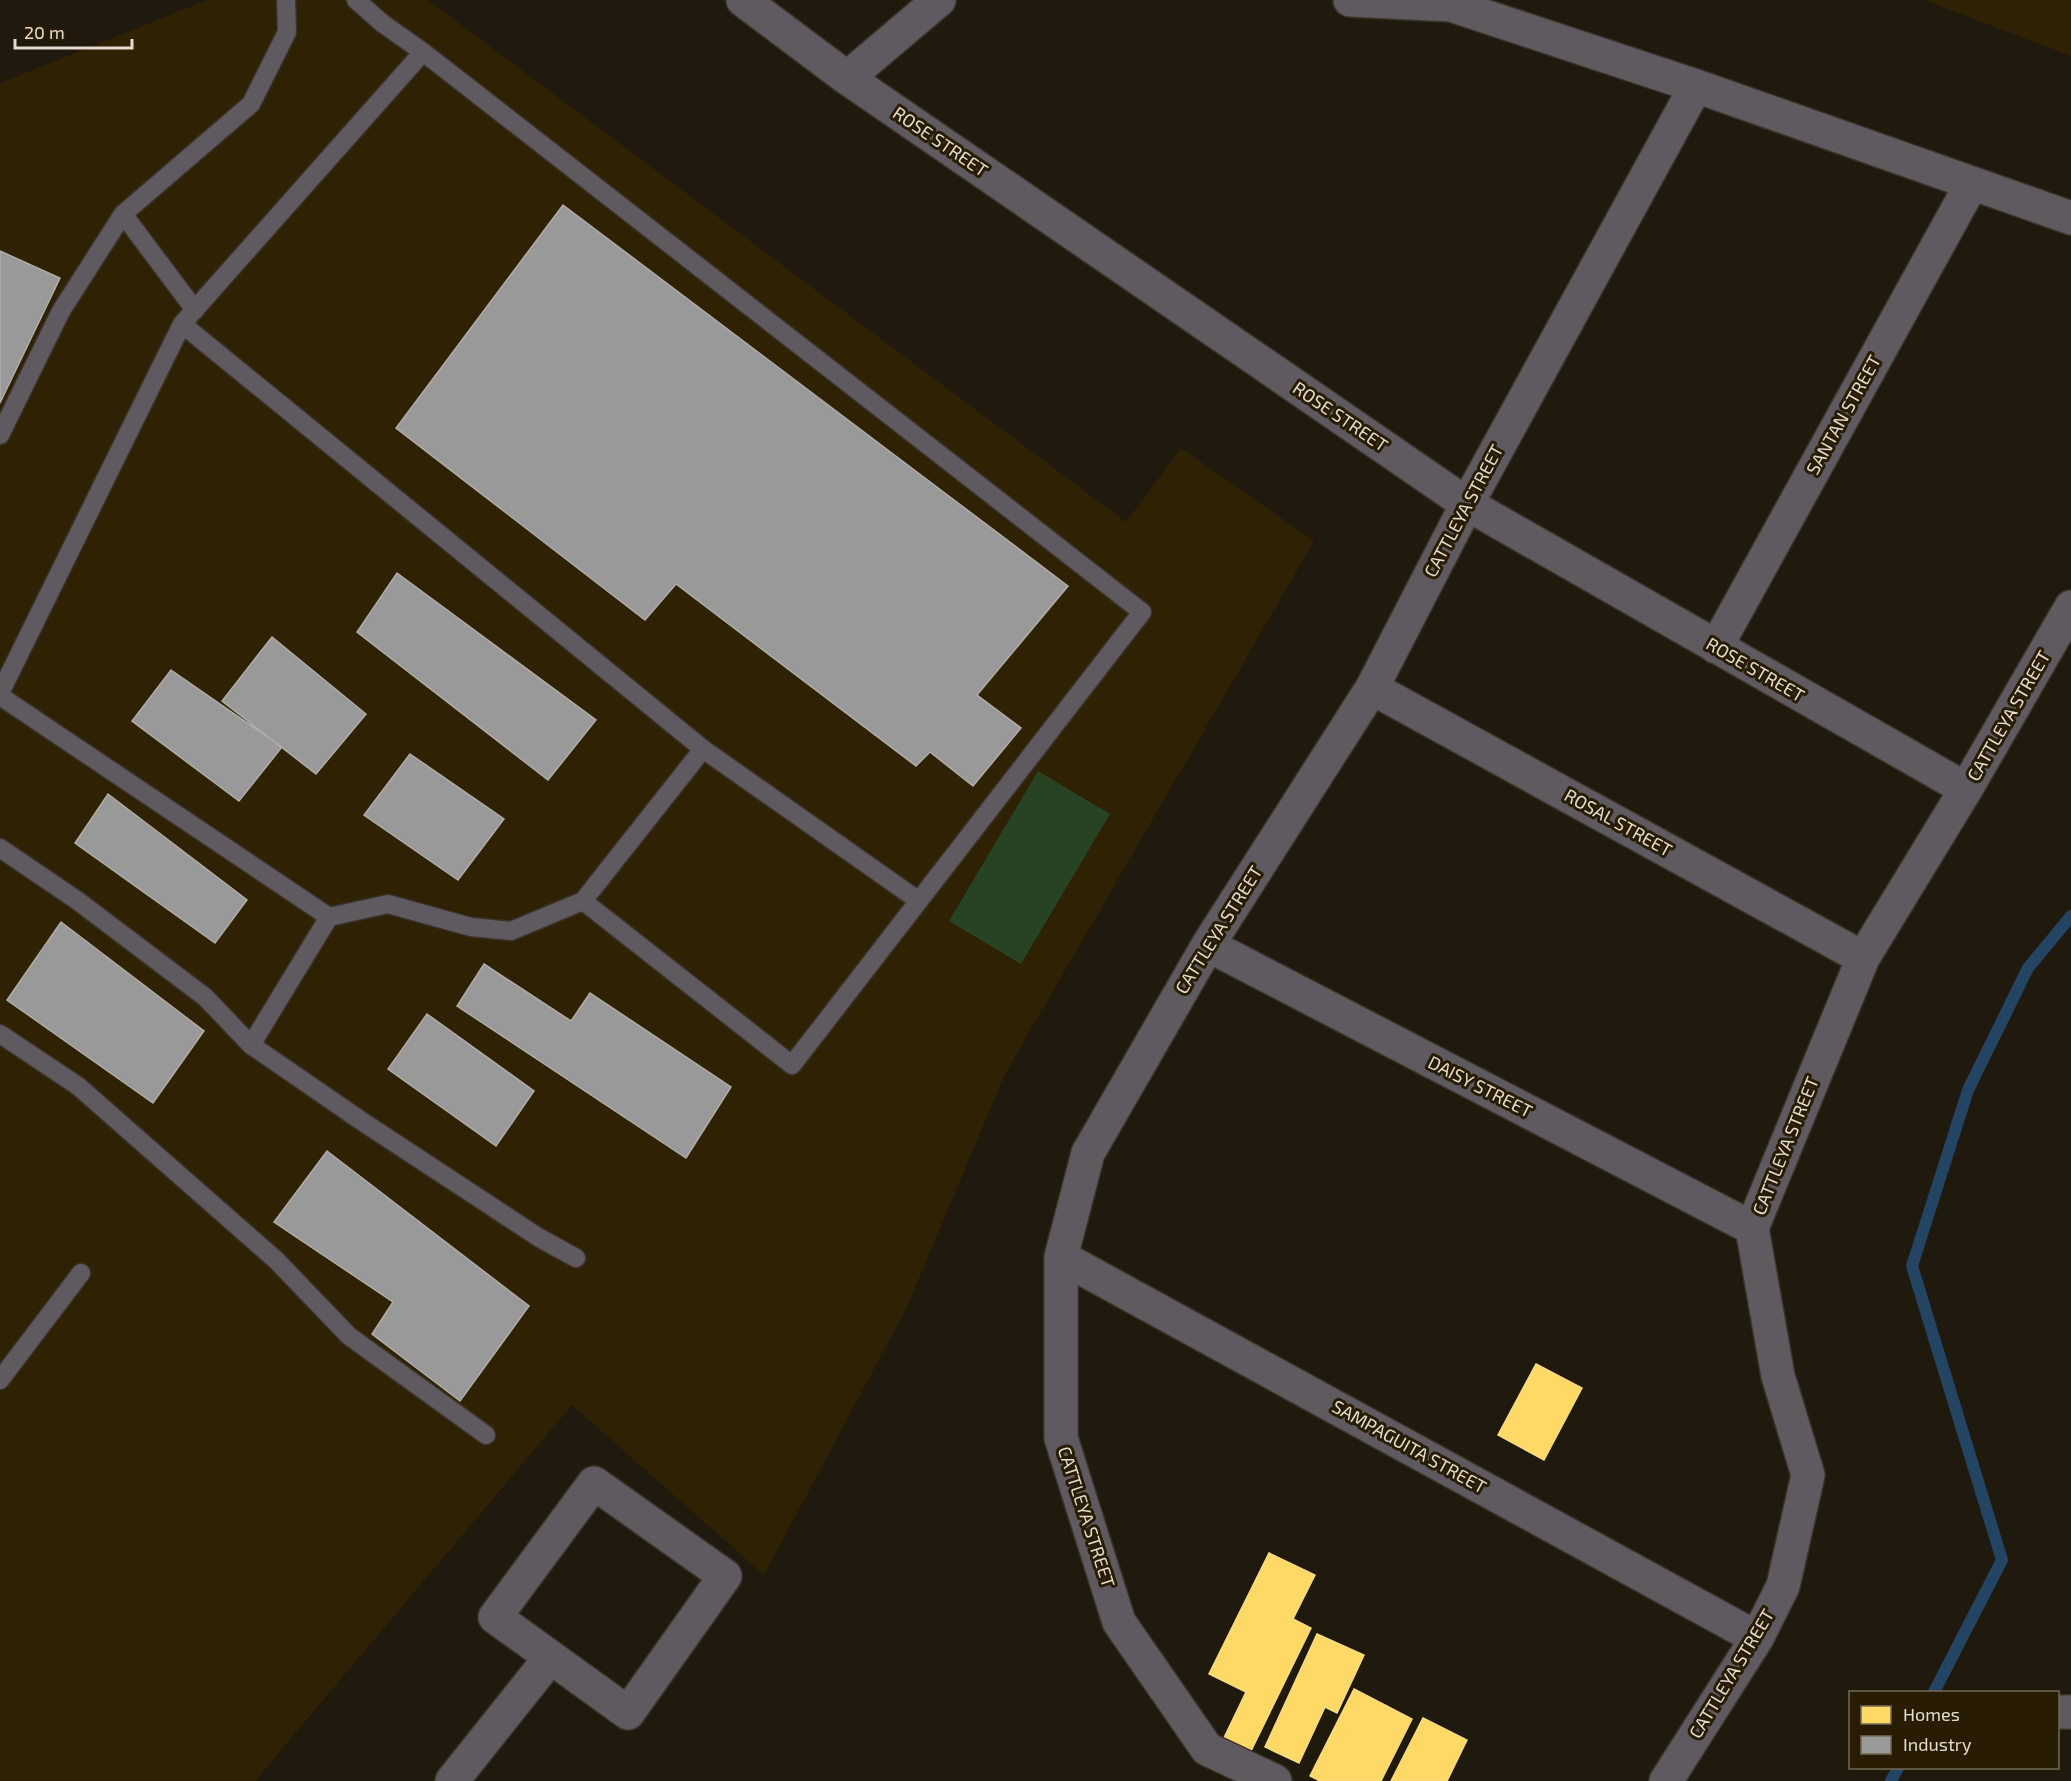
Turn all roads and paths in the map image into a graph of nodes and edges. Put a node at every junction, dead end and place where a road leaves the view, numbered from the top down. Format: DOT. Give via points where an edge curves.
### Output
graph roads {
  1 [pos="286,0"];
  2 [pos="356,0"];
  3 [pos="743,0"];
  4 [pos="939,0"];
  5 [pos="1350,0"];
  6 [pos="423,52"];
  7 [pos="847,78"];
  8 [pos="1696,86"];
  9 [pos="1972,183"];
  10 [pos="123,214"];
  11 [pos="2071,218"];
  12 [pos="195,310"];
  13 [pos="182,324"];
  14 [pos="0,435"];
  15 [pos="1467,504"];
  16 [pos="2071,607"];
  17 [pos="1716,647"];
  18 [pos="1372,688"];
  19 [pos="0,694"];
  20 [pos="703,749"];
  21 [pos="1966,789"];
  22 [pos="0,848"];
  23 [pos="583,901"];
  24 [pos="919,902"];
  25 [pos="329,916"];
  26 [pos="1208,945"];
  27 [pos="1863,958"];
  28 [pos="0,1034"];
  29 [pos="251,1045"];
  30 [pos="1752,1228"];
  31 [pos="1061,1257"];
  32 [pos="576,1258"];
  33 [pos="81,1273"];
  34 [pos="0,1380"];
  35 [pos="486,1434"];
  36 [pos="1757,1638"];
  37 [pos="550,1658"];
  38 [pos="452,1781"];
  39 [pos="1275,1781"];
  40 [pos="1666,1781"];
  1 -- 10 [label="lane" via="287,32 251,104"];
  2 -- 6 [label="lane"];
  3 -- 7 [label="street, ROSE STREET"];
  4 -- 7 [label="street"];
  5 -- 8 [label="street" via="1451,5"];
  6 -- 12 [label="lane"];
  6 -- 24 [label="lane" via="1142,612"];
  7 -- 15 [label="street, ROSE STREET"];
  8 -- 9 [label="street"];
  8 -- 15 [label="street, CATTLEYA STREET"];
  9 -- 11 [label="street"];
  9 -- 17 [label="street, SANTAN STREET"];
  10 -- 12 [label="lane"];
  10 -- 14 [label="lane" via="61,311"];
  12 -- 13 [label="lane"];
  13 -- 19 [label="lane"];
  13 -- 20 [label="lane"];
  15 -- 17 [label="street, ROSE STREET"];
  15 -- 18 [label="street, CATTLEYA STREET"];
  16 -- 21 [label="street, CATTLEYA STREET"];
  17 -- 21 [label="street, ROSE STREET"];
  18 -- 26 [label="street, CATTLEYA STREET"];
  18 -- 27 [label="street, ROSAL STREET"];
  19 -- 25 [label="lane"];
  20 -- 23 [label="lane"];
  20 -- 24 [label="lane"];
  21 -- 27 [label="street, CATTLEYA STREET"];
  22 -- 29 [label="lane" via="205,997"];
  23 -- 24 [label="lane" via="792,1065"];
  23 -- 25 [label="lane" via="511,931 471,927 388,904"];
  25 -- 29 [label="lane"];
  26 -- 30 [label="street, DAISY STREET"];
  26 -- 31 [label="street, CATTLEYA STREET" via="1088,1153"];
  27 -- 30 [label="street, CATTLEYA STREET"];
  28 -- 35 [label="lane" via="78,1086 276,1260 349,1336"];
  29 -- 32 [label="lane" via="538,1238"];
  30 -- 36 [label="street, CATTLEYA STREET" via="1778,1376 1808,1475 1783,1586"];
  31 -- 36 [label="street, SAMPAGUITA STREET"];
  31 -- 39 [label="street, CATTLEYA STREET" via="1061,1438 1119,1622 1206,1749"];
  33 -- 34 [label="lane"];
  36 -- 40 [label="street, CATTLEYA STREET"];
  37 -- 37 [label="street" via="628,1713 725,1576 594,1483 495,1617"];
  37 -- 38 [label="street"];
}
